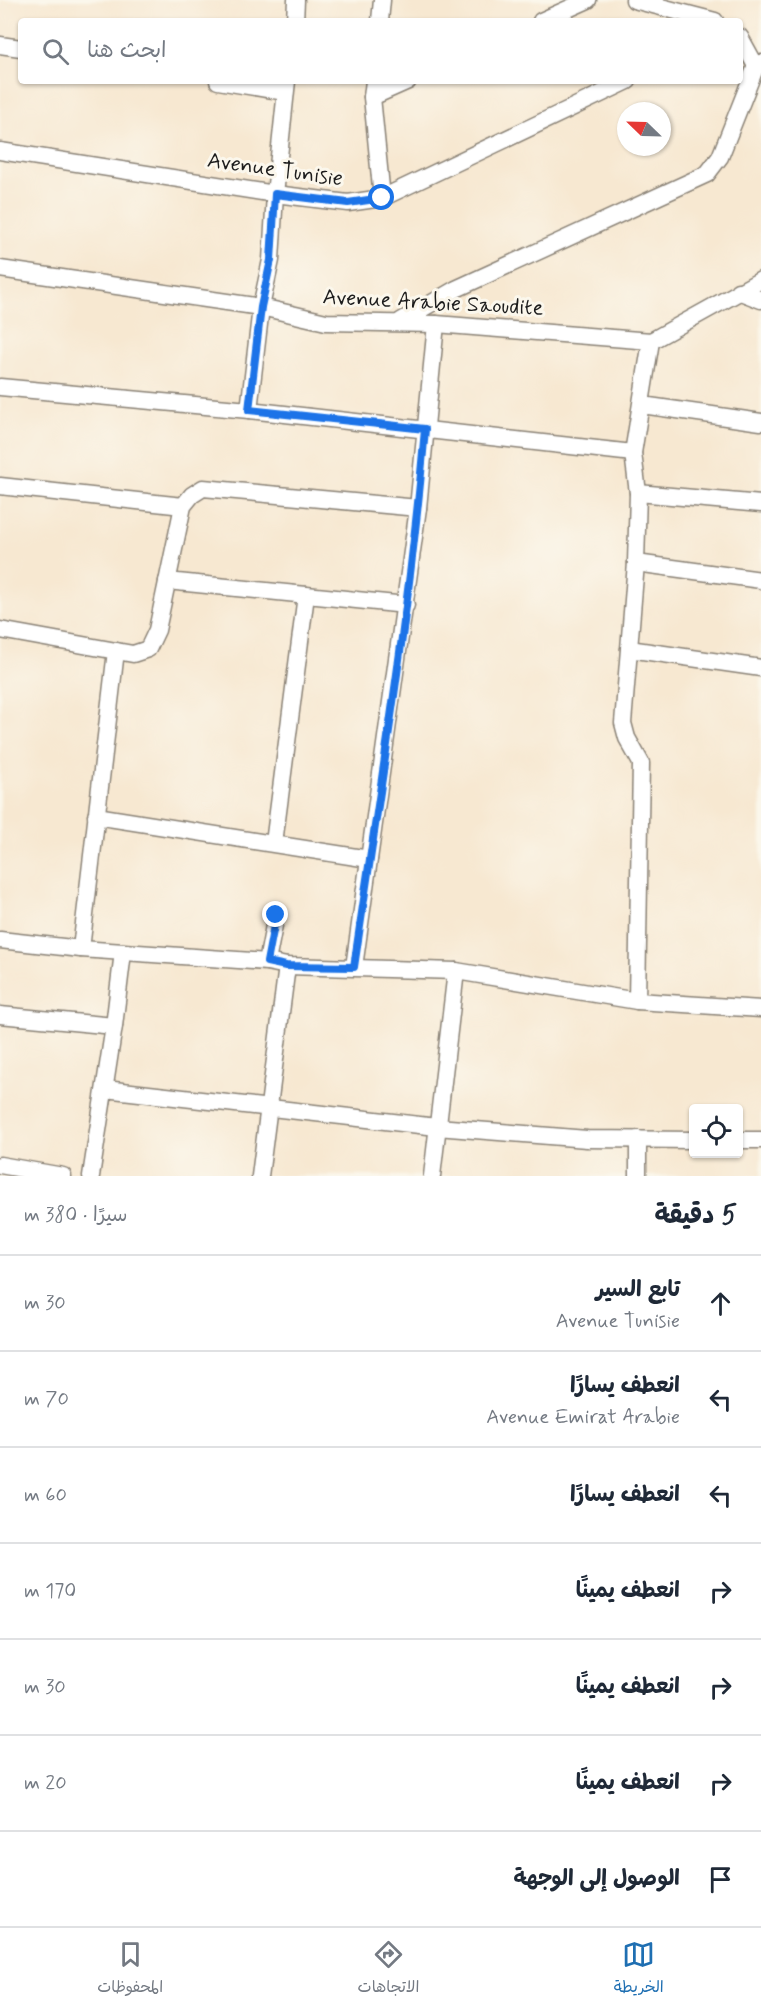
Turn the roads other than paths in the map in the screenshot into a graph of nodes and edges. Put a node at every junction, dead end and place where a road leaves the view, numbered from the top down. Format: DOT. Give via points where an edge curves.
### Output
graph roads {
  1 [pos="296,0"];
  2 [pos="382,0"];
  3 [pos="588,0"];
  4 [pos="634,0"];
  5 [pos="294,18"];
  6 [pos="380,18"];
  7 [pos="548,18"];
  8 [pos="703,18"];
  9 [pos="743,41"];
  10 [pos="0,45"];
  11 [pos="18,48"];
  12 [pos="759,65"];
  13 [pos="259,84"];
  14 [pos="395,84"];
  15 [pos="622,84"];
  16 [pos="286,86"];
  17 [pos="373,89"];
  18 [pos="0,151"];
  19 [pos="275,194"];
  20 [pos="382,198"];
  21 [pos="0,269"];
  22 [pos="761,280"];
  23 [pos="738,291"];
  24 [pos="761,300"];
  25 [pos="261,307"];
  26 [pos="400,322"];
  27 [pos="436,324"];
  28 [pos="651,341"];
  29 [pos="0,387"];
  30 [pos="642,405"];
  31 [pos="249,410"];
  32 [pos="761,422"];
  33 [pos="425,429"];
  34 [pos="633,453"];
  35 [pos="0,486"];
  36 [pos="638,494"];
  37 [pos="761,504"];
  38 [pos="183,506"];
  39 [pos="418,508"];
  40 [pos="636,563"];
  41 [pos="761,580"];
  42 [pos="168,581"];
  43 [pos="306,595"];
  44 [pos="406,605"];
  45 [pos="0,630"];
  46 [pos="629,649"];
  47 [pos="116,651"];
  48 [pos="761,668"];
  49 [pos="96,816"];
  50 [pos="274,843"];
  51 [pos="369,859"];
  52 [pos="276,915"];
  53 [pos="0,940"];
  54 [pos="81,949"];
  55 [pos="123,952"];
  56 [pos="267,962"];
  57 [pos="286,966"];
  58 [pos="354,967"];
  59 [pos="456,971"];
  60 [pos="637,1001"];
  61 [pos="761,1010"];
  62 [pos="0,1015"];
  63 [pos="114,1026"];
  64 [pos="105,1089"];
  65 [pos="269,1109"];
  66 [pos="436,1127"];
  67 [pos="639,1139"];
  68 [pos="689,1140"];
  69 [pos="743,1140"];
  70 [pos="761,1140"];
  71 [pos="0,1165"];
  72 [pos="63,1176"];
  73 [pos="91,1176"];
  74 [pos="260,1176"];
  75 [pos="432,1176"];
  76 [pos="638,1176"];
  1 -- 5 [label="street"];
  2 -- 6 [label="street"];
  3 -- 7 [label="street"];
  4 -- 8 [label="street"];
  9 -- 12 [label="street"];
  10 -- 11 [label="street"];
  12 -- 26 [label="street" via="720,157 707,174 456,289"];
  13 -- 16 [label="street"];
  14 -- 17 [label="street"];
  15 -- 20 [label="street, Avenue Tunisie"];
  16 -- 19 [label="street"];
  17 -- 20 [label="street"];
  18 -- 19 [label="street, Avenue Tunisie"];
  19 -- 20 [label="street, Avenue Tunisie" via="348,203"];
  19 -- 25 [label="street" via="271,260"];
  21 -- 25 [label="street, Avenue Arabie Saoudite"];
  22 -- 23 [label="street"];
  23 -- 24 [label="street"];
  23 -- 28 [label="street"];
  25 -- 26 [label="street, Avenue Arabie Saoudite" via="326,322"];
  25 -- 31 [label="street"];
  26 -- 27 [label="street, Avenue Arabie Saoudite"];
  27 -- 28 [label="street, Avenue Arabie Saoudite"];
  27 -- 33 [label="street"];
  28 -- 30 [label="street"];
  29 -- 31 [label="street"];
  30 -- 32 [label="street"];
  30 -- 34 [label="street"];
  31 -- 33 [label="street"];
  33 -- 34 [label="street"];
  33 -- 39 [label="street"];
  34 -- 36 [label="street"];
  35 -- 38 [label="street"];
  36 -- 37 [label="street"];
  36 -- 40 [label="street"];
  38 -- 39 [label="street" via="203,488"];
  38 -- 42 [label="street"];
  39 -- 44 [label="street"];
  40 -- 41 [label="street"];
  40 -- 46 [label="street"];
  42 -- 43 [label="street"];
  42 -- 47 [label="street" via="157,630 148,649 133,654"];
  43 -- 44 [label="street"];
  43 -- 50 [label="street"];
  44 -- 51 [label="street"];
  45 -- 47 [label="street"];
  46 -- 48 [label="street"];
  46 -- 60 [label="street" via="623,723 641,763"];
  47 -- 49 [label="street"];
  49 -- 50 [label="street"];
  49 -- 54 [label="street"];
  50 -- 51 [label="street"];
  51 -- 58 [label="street"];
  52 -- 56 [label="street"];
  53 -- 54 [label="street"];
  54 -- 55 [label="street"];
  55 -- 56 [label="street"];
  55 -- 63 [label="street"];
  56 -- 57 [label="street"];
  57 -- 58 [label="street"];
  57 -- 65 [label="street"];
  58 -- 59 [label="street"];
  59 -- 60 [label="street"];
  59 -- 66 [label="street"];
  60 -- 61 [label="street"];
  62 -- 63 [label="street"];
  63 -- 64 [label="street"];
  64 -- 65 [label="street"];
  64 -- 73 [label="street"];
  65 -- 66 [label="street"];
  65 -- 74 [label="street"];
  66 -- 67 [label="street"];
  66 -- 75 [label="street"];
  67 -- 68 [label="street"];
  67 -- 76 [label="street"];
  69 -- 70 [label="street"];
  71 -- 72 [label="street"];
}
